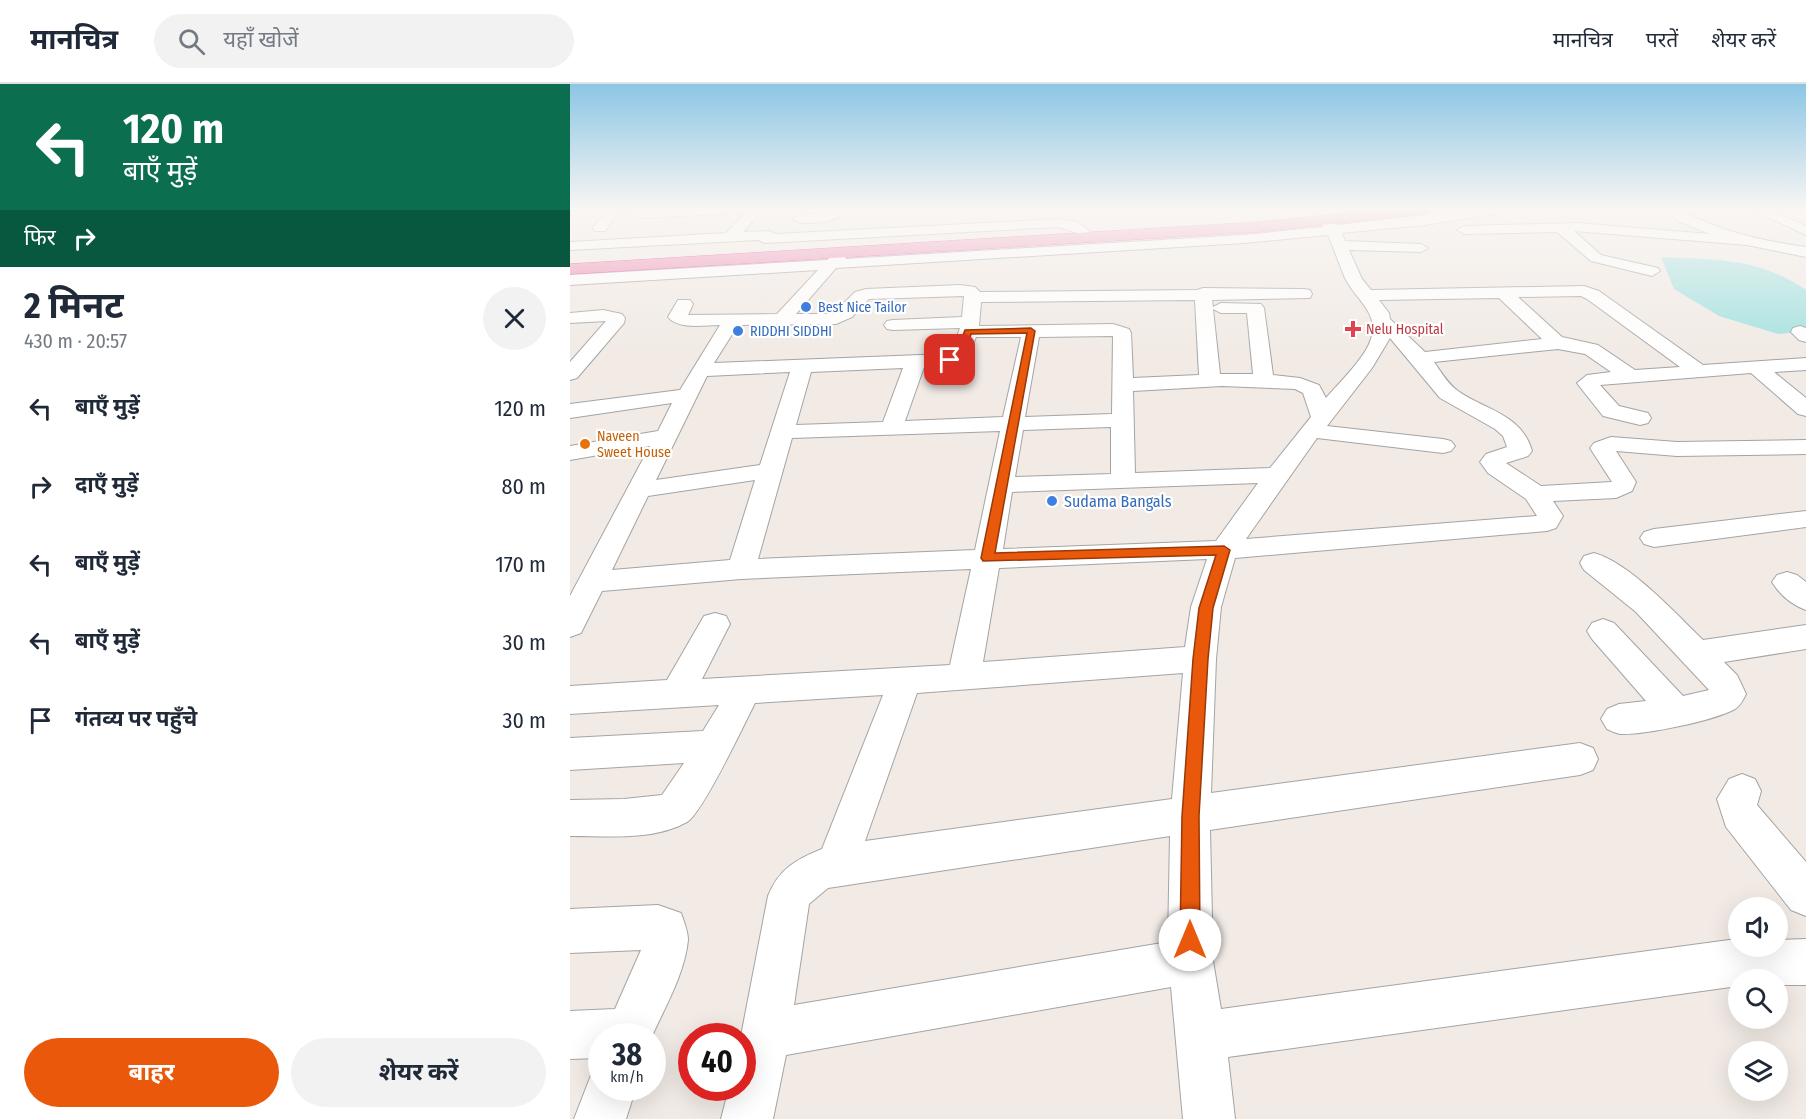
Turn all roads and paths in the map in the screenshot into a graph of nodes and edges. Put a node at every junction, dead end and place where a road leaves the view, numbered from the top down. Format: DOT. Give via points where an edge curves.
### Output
graph roads {
  1 [pos="595,258"];
  2 [pos="829,258"];
  3 [pos="834,258"];
  4 [pos="838,258"];
  5 [pos="1166,258"];
  6 [pos="1346,258"];
  7 [pos="1597,258"];
  8 [pos="1769,258"];
  9 [pos="570,262"];
  10 [pos="1167,264"];
  11 [pos="1791,265"];
  12 [pos="605,266"];
  13 [pos="570,268"];
  14 [pos="1652,271"];
  15 [pos="592,279"];
  16 [pos="570,280"];
  17 [pos="1503,292"];
  18 [pos="1304,294"];
  19 [pos="972,297"];
  20 [pos="570,298"];
  21 [pos="1205,300"];
  22 [pos="1255,301"];
  23 [pos="684,304"];
  24 [pos="1374,309"];
  25 [pos="570,318"];
  26 [pos="782,319"];
  27 [pos="732,320"];
  28 [pos="893,325"];
  29 [pos="969,327"];
  30 [pos="1031,331"];
  31 [pos="1560,343"];
  32 [pos="1420,358"];
  33 [pos="915,363"];
  34 [pos="1806,364"];
  35 [pos="574,367"];
  36 [pos="802,367"];
  37 [pos="1756,367"];
  38 [pos="700,370"];
  39 [pos="1699,371"];
  40 [pos="1630,376"];
  41 [pos="1264,381"];
  42 [pos="1210,382"];
  43 [pos="1122,385"];
  44 [pos="687,395"];
  45 [pos="1806,409"];
  46 [pos="570,411"];
  47 [pos="1640,418"];
  48 [pos="1124,420"];
  49 [pos="1013,422"];
  50 [pos="1316,425"];
  51 [pos="892,427"];
  52 [pos="781,432"];
  53 [pos="666,436"];
  54 [pos="1443,446"];
  55 [pos="1806,447"];
  56 [pos="570,453"];
  57 [pos="770,471"];
  58 [pos="1278,475"];
  59 [pos="1123,481"];
  60 [pos="1000,485"];
  61 [pos="639,490"];
  62 [pos="1536,494"];
  63 [pos="1806,519"];
  64 [pos="1654,538"];
  65 [pos="1224,550"];
  66 [pos="988,558"];
  67 [pos="1594,563"];
  68 [pos="741,569"];
  69 [pos="592,582"];
  70 [pos="715,624"];
  71 [pos="570,625"];
  72 [pos="1603,631"];
  73 [pos="1806,637"];
  74 [pos="1695,654"];
  75 [pos="1200,659"];
  76 [pos="964,677"];
  77 [pos="905,681"];
  78 [pos="745,690"];
  79 [pos="677,694"];
  80 [pos="570,700"];
  81 [pos="1676,711"];
  82 [pos="1619,719"];
  83 [pos="714,746"];
  84 [pos="570,754"];
  85 [pos="1580,759"];
  86 [pos="1742,791"];
  87 [pos="1191,816"];
  88 [pos="570,818"];
  89 [pos="836,865"];
  90 [pos="1806,895"];
  91 [pos="570,931"];
  92 [pos="1190,961"];
  93 [pos="1806,962"];
  94 [pos="634,1023"];
  95 [pos="766,1034"];
  96 [pos="570,1035"];
  97 [pos="588,1035"];
  98 [pos="1201,1036"];
  99 [pos="606,1101"];
  100 [pos="600,1119"];
  101 [pos="747,1119"];
  102 [pos="1209,1119"];
  1 -- 9 [label="highway"];
  2 -- 12 [label="highway"];
  3 -- 15 [label="street"];
  4 -- 26 [label="street"];
  5 -- 10 [label="street"];
  6 -- 24 [label="street"];
  7 -- 14 [label="street"];
  8 -- 11 [label="street"];
  12 -- 13 [label="highway"];
  12 -- 15 [label="street"];
  15 -- 16 [label="street"];
  15 -- 20 [label="street"];
  17 -- 24 [label="street"];
  17 -- 31 [label="street"];
  17 -- 39 [label="street" via="1589,293"];
  18 -- 22 [label="street"];
  19 -- 21 [label="street" via="1170,288"];
  19 -- 26 [label="street" via="972,291 960,290 866,294 842,317"];
  19 -- 29 [label="street"];
  21 -- 22 [label="street"];
  21 -- 42 [label="street"];
  22 -- 41 [label="street"];
  23 -- 27 [label="street" via="677,314 680,319"];
  24 -- 32 [label="street"];
  24 -- 50 [label="street" via="1380,342"];
  25 -- 35 [label="street" via="616,318"];
  26 -- 27 [label="street"];
  27 -- 38 [label="street"];
  28 -- 29 [label="street"];
  29 -- 30 [label="street"];
  29 -- 33 [label="street" via="958,356 943,362"];
  30 -- 43 [label="street" via="1118,331 1123,339"];
  30 -- 49 [label="street"];
  31 -- 32 [label="street"];
  31 -- 40 [label="street" via="1591,349"];
  32 -- 62 [label="street" via="1448,393 1489,414 1509,431 1520,452 1492,462"];
  33 -- 36 [label="street"];
  33 -- 51 [label="street"];
  34 -- 37 [label="street"];
  36 -- 38 [label="street"];
  36 -- 52 [label="street"];
  37 -- 39 [label="street"];
  37 -- 45 [label="street"];
  38 -- 44 [label="street"];
  39 -- 40 [label="street"];
  40 -- 47 [label="street" via="1587,383 1611,411"];
  41 -- 42 [label="street"];
  41 -- 50 [label="street" via="1309,386"];
  42 -- 43 [label="street"];
  43 -- 48 [label="street"];
  44 -- 46 [label="street"];
  44 -- 53 [label="street"];
  48 -- 49 [label="street"];
  48 -- 59 [label="street"];
  49 -- 51 [label="street"];
  49 -- 60 [label="street"];
  50 -- 54 [label="street"];
  50 -- 58 [label="street"];
  51 -- 52 [label="street"];
  52 -- 57 [label="street"];
  53 -- 56 [label="street"];
  53 -- 61 [label="street"];
  55 -- 62 [label="street" via="1677,449 1611,444 1602,448 1623,486 1616,490"];
  57 -- 61 [label="street"];
  57 -- 68 [label="street"];
  58 -- 59 [label="street"];
  58 -- 65 [label="street"];
  59 -- 60 [label="street"];
  60 -- 66 [label="street"];
  61 -- 69 [label="street"];
  62 -- 65 [label="street" via="1550,516 1538,525"];
  63 -- 64 [label="street"];
  65 -- 66 [label="street"];
  65 -- 75 [label="street" via="1206,608"];
  66 -- 68 [label="street"];
  66 -- 76 [label="street"];
  67 -- 74 [label="street" via="1637,594"];
  68 -- 69 [label="street"];
  69 -- 71 [label="street"];
  70 -- 79 [label="street"];
  72 -- 81 [label="street"];
  73 -- 74 [label="street"];
  74 -- 81 [label="street" via="1729,694 1721,701"];
  75 -- 76 [label="street"];
  75 -- 87 [label="street"];
  76 -- 77 [label="street"];
  77 -- 78 [label="street"];
  77 -- 89 [label="street"];
  78 -- 79 [label="street"];
  78 -- 83 [label="street"];
  79 -- 80 [label="street"];
  81 -- 82 [label="street"];
  83 -- 84 [label="street"];
  83 -- 88 [label="street" via="674,809 658,814"];
  85 -- 87 [label="street"];
  86 -- 90 [label="street" via="1736,799 1740,814"];
  87 -- 89 [label="street"];
  87 -- 92 [label="street"];
  89 -- 95 [label="street" via="810,874 798,882 789,896"];
  91 -- 94 [label="street" via="665,929 663,954"];
  92 -- 95 [label="street"];
  92 -- 98 [label="street"];
  93 -- 98 [label="street" via="1729,963"];
  95 -- 101 [label="street"];
  96 -- 97 [label="street"];
  98 -- 102 [label="street"];
  99 -- 100 [label="street"];
}
